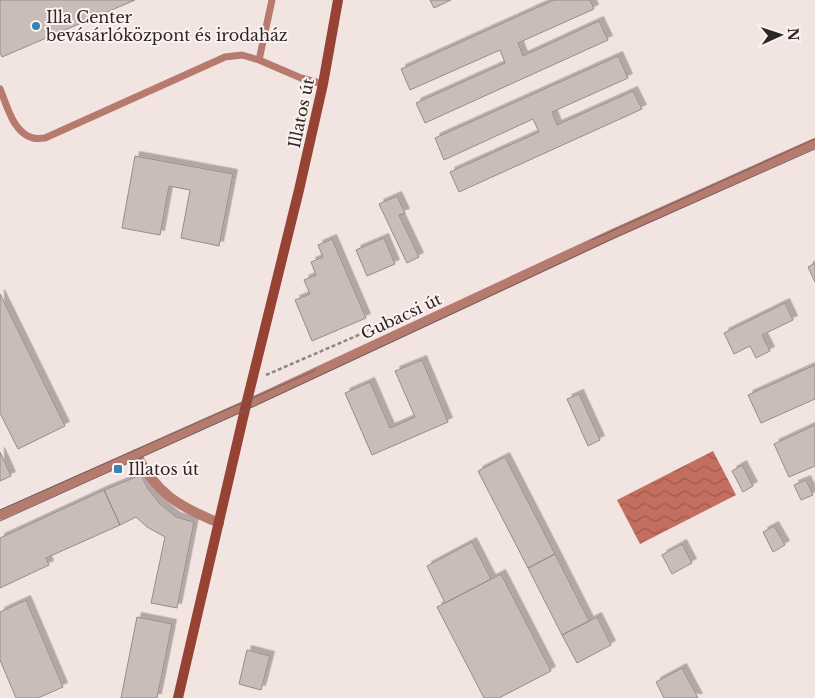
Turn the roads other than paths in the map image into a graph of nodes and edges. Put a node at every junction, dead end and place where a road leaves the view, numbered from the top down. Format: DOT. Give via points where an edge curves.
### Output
graph roads {
  1 [pos="272,0"];
  2 [pos="338,0"];
  3 [pos="259,60"];
  4 [pos="322,84"];
  5 [pos="0,89"];
  6 [pos="815,144"];
  7 [pos="246,405"];
  8 [pos="136,454"];
  9 [pos="0,515"];
  10 [pos="218,523"];
  11 [pos="178,698"];
  1 -- 3 [label="lane"];
  2 -- 4 [label="street, Illatos út"];
  3 -- 4 [label="lane"];
  3 -- 5 [label="lane" via="242,55 226,58 45,138 32,138 19,130"];
  4 -- 7 [label="street, Illatos út"];
  6 -- 7 [label="street, Gubacsi út" via="614,233"];
  7 -- 8 [label="street, Gubacsi út"];
  7 -- 10 [label="street, Illatos út"];
  8 -- 9 [label="street, Gubacsi út"];
  8 -- 10 [label="street" via="165,494 190,511"];
  10 -- 11 [label="street, Illatos út"];
}
